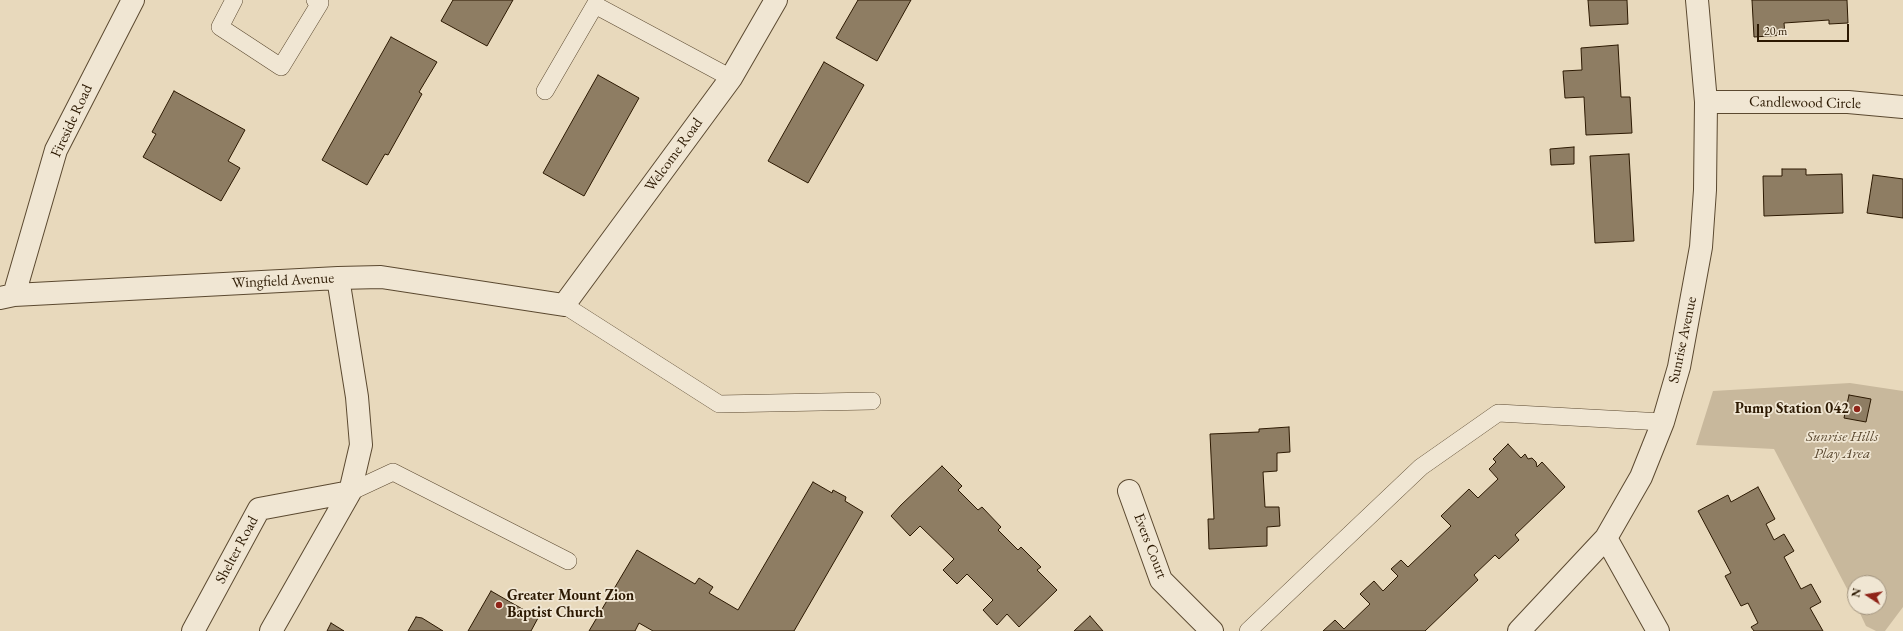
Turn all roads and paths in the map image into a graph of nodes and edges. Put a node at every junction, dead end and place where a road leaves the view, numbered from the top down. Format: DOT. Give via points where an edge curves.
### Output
graph roads {
  1 [pos="133,0"];
  2 [pos="234,0"];
  3 [pos="315,0"];
  4 [pos="776,0"];
  5 [pos="1697,0"];
  6 [pos="731,78"];
  7 [pos="546,91"];
  8 [pos="1706,102"];
  9 [pos="1903,107"];
  10 [pos="338,278"];
  11 [pos="7,297"];
  12 [pos="564,305"];
  13 [pos="872,401"];
  14 [pos="1663,422"];
  15 [pos="1129,491"];
  16 [pos="350,492"];
  17 [pos="1606,538"];
  18 [pos="568,561"];
  19 [pos="194,631"];
  20 [pos="271,631"];
  21 [pos="1212,631"];
  22 [pos="1248,631"];
  23 [pos="1519,631"];
  24 [pos="1658,631"];
  1 -- 11 [label="street, Fireside Road" via="56,150"];
  2 -- 3 [label="lane" via="220,27 282,67 320,3"];
  4 -- 6 [label="street, Welcome Road"];
  5 -- 8 [label="street, Sunrise Avenue"];
  6 -- 7 [label="lane" via="595,5"];
  6 -- 12 [label="street, Welcome Road"];
  8 -- 9 [label="street, Candlewood Circle" via="1848,102"];
  8 -- 14 [label="street, Sunrise Avenue" via="1705,190 1701,247 1679,367"];
  10 -- 11 [label="street, Wingfield Avenue"];
  10 -- 12 [label="street, Wingfield Avenue" via="381,277"];
  10 -- 16 [label="street" via="357,397 361,445"];
  12 -- 13 [label="lane" via="719,404"];
  14 -- 17 [label="street, Sunrise Avenue" via="1641,477"];
  14 -- 22 [label="lane" via="1498,413 1421,467"];
  15 -- 21 [label="street, Evers Court" via="1161,580"];
  16 -- 18 [label="lane" via="393,472"];
  16 -- 19 [label="street, Shelter Road" via="259,509"];
  16 -- 20 [label="street"];
  17 -- 23 [label="street, Sunrise Avenue"];
  17 -- 24 [label="street"];
}
